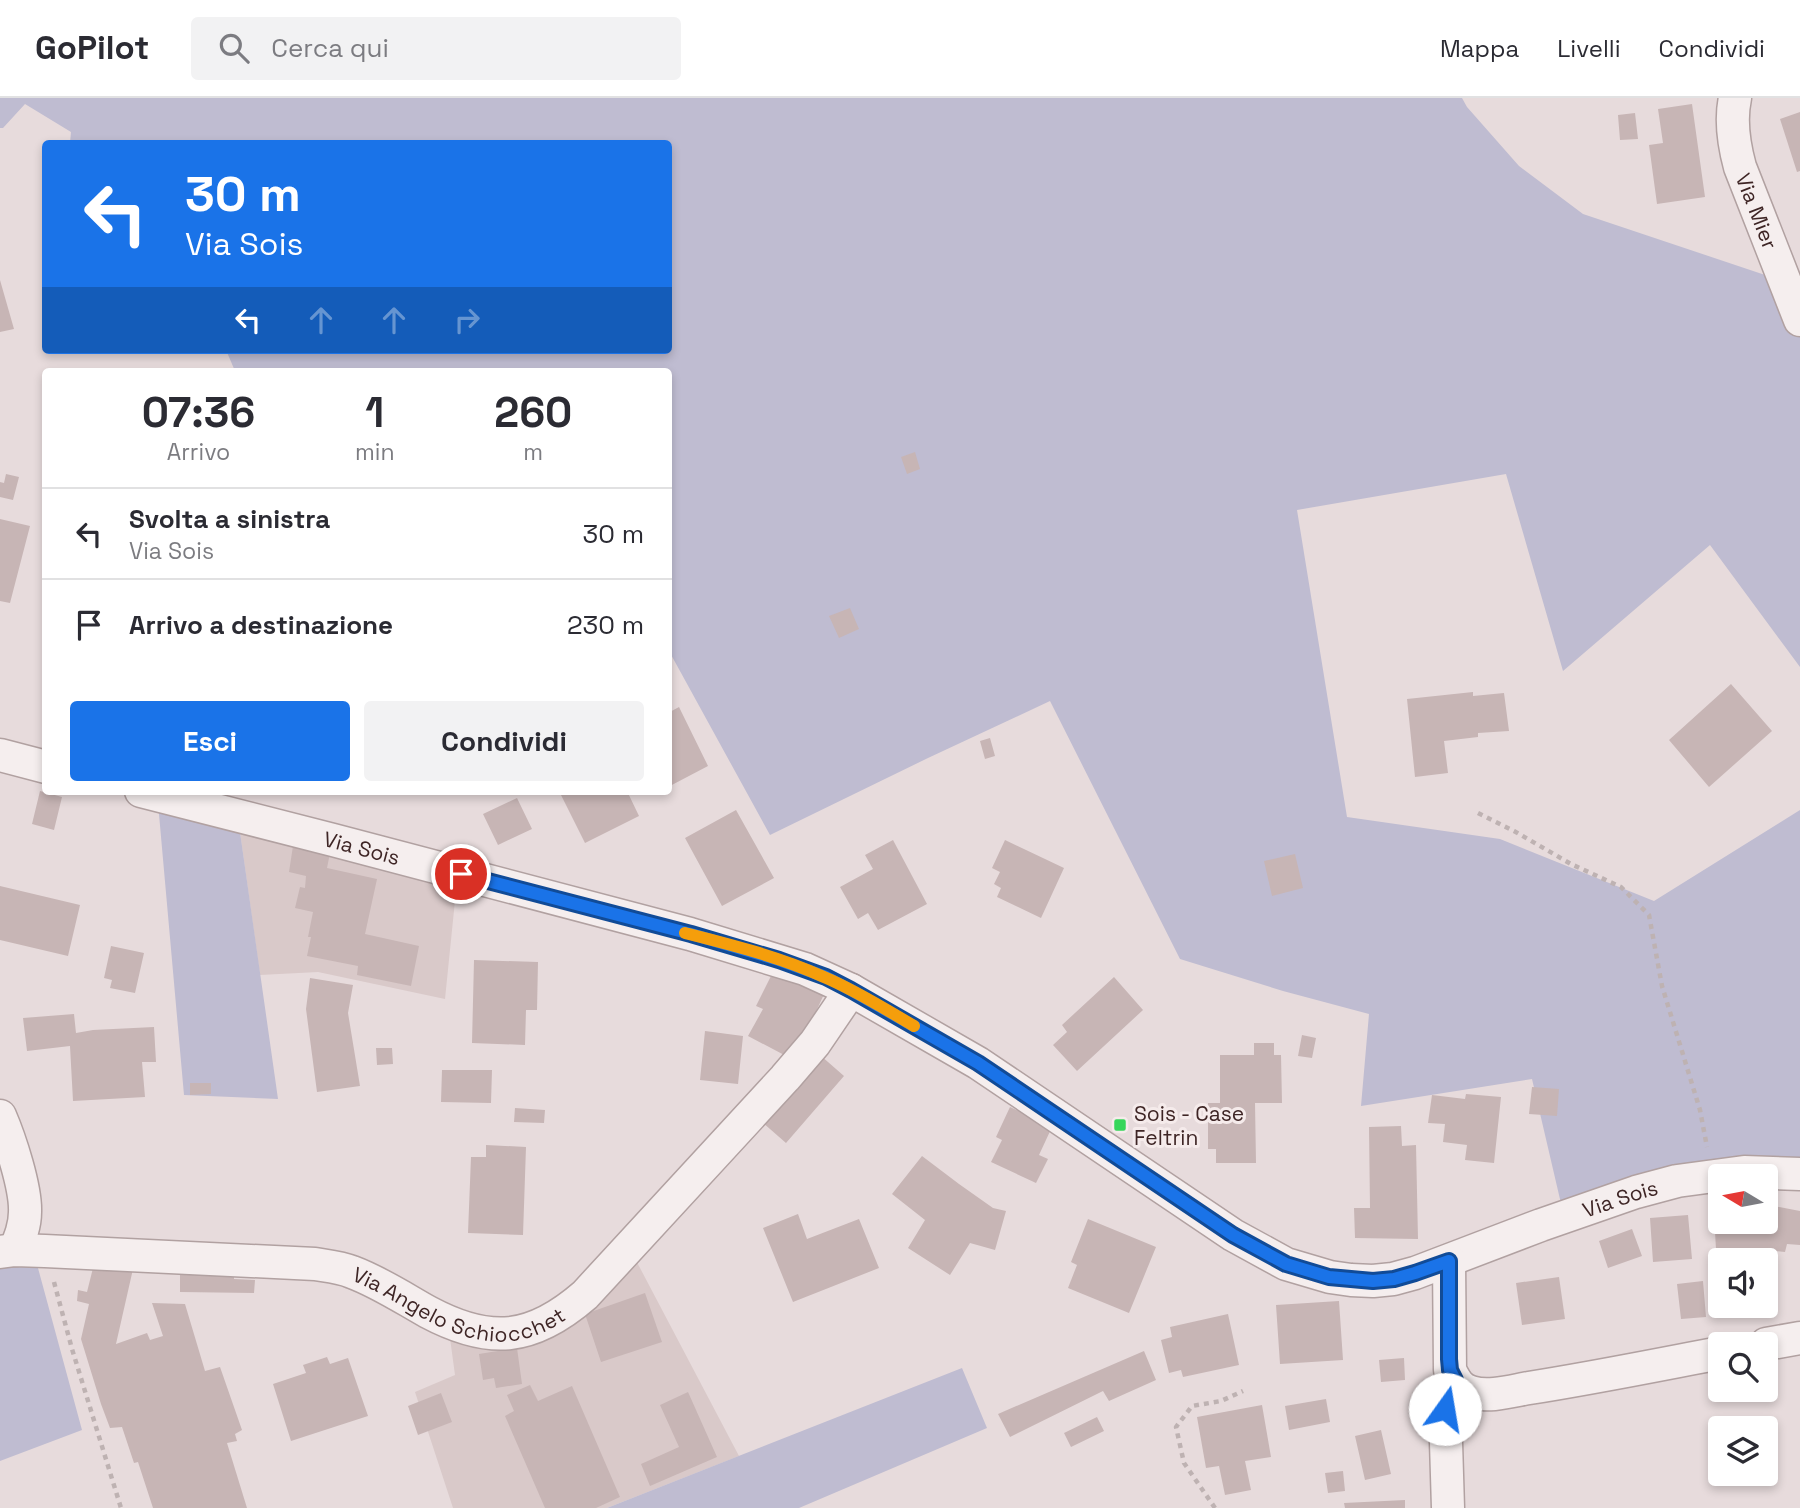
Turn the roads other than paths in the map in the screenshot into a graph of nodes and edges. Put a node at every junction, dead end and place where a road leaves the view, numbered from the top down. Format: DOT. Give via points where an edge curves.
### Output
graph roads {
  1 [pos="1735,98"];
  2 [pos="1800,320"];
  3 [pos="0,755"];
  4 [pos="42,766"];
  5 [pos="157,795"];
  6 [pos="851,990"];
  7 [pos="0,1116"];
  8 [pos="1800,1174"];
  9 [pos="20,1251"];
  10 [pos="1449,1261"];
  11 [pos="1800,1338"];
  12 [pos="1778,1343"];
  13 [pos="1708,1355"];
  14 [pos="1455,1380"];
  15 [pos="1448,1508"];
  1 -- 2 [label="street, Via Mier" via="1733,127 1740,167"];
  3 -- 4 [label="street"];
  5 -- 6 [label="street, Via Sois" via="691,934 779,960"];
  6 -- 9 [label="street, Via Angelo Schiocchet" via="785,1078 585,1295 534,1328 504,1334 470,1329 350,1271 324,1265"];
  6 -- 10 [label="street, Via Sois" via="978,1063 1233,1235 1286,1264 1329,1277 1373,1281"];
  7 -- 9 [label="street" via="23,1191"];
  8 -- 10 [label="street, Via Sois" via="1744,1172 1677,1181 1541,1225"];
  10 -- 14 [label="street" via="1449,1359"];
  11 -- 12 [label="street"];
  13 -- 14 [label="street" via="1489,1394 1471,1393"];
  14 -- 15 [label="street" via="1445,1409"];
}
